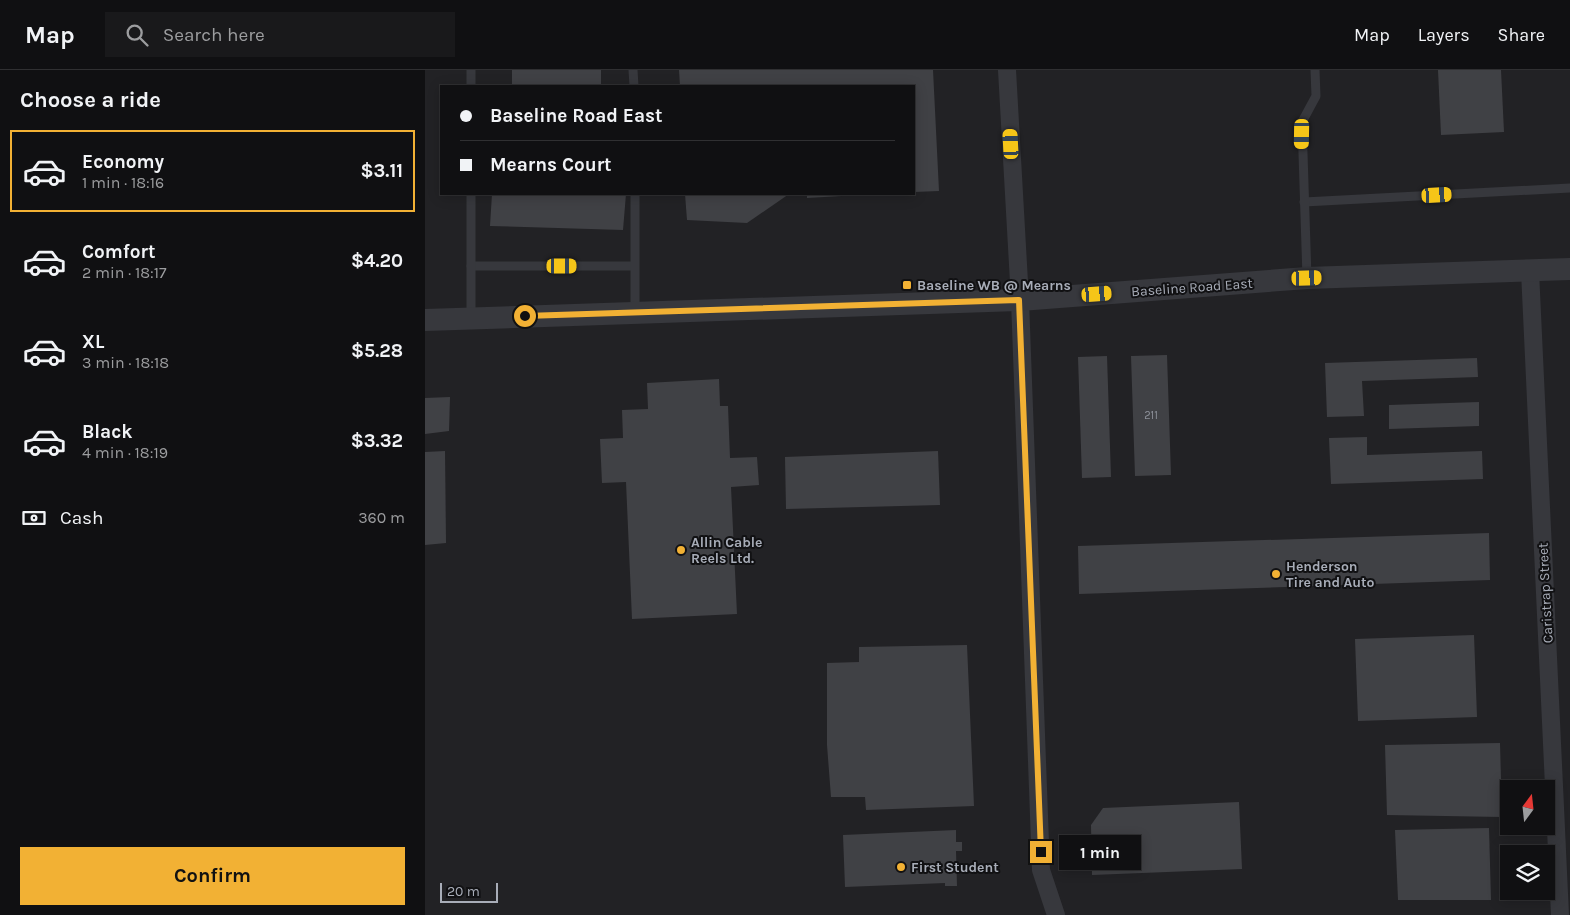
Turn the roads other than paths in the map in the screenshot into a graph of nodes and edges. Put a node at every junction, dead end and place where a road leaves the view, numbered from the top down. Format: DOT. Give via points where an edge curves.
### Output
graph roads {
  1 [pos="471,70"];
  2 [pos="633,70"];
  3 [pos="1007,70"];
  4 [pos="1315,70"];
  5 [pos="471,85"];
  6 [pos="633,85"];
  7 [pos="1570,188"];
  8 [pos="471,195"];
  9 [pos="635,195"];
  10 [pos="1304,202"];
  11 [pos="471,266"];
  12 [pos="635,266"];
  13 [pos="1570,269"];
  14 [pos="1530,271"];
  15 [pos="1307,278"];
  16 [pos="1019,300"];
  17 [pos="635,312"];
  18 [pos="471,318"];
  19 [pos="425,320"];
  20 [pos="1056,915"];
  21 [pos="1560,915"];
  1 -- 5 [label="lane"];
  2 -- 6 [label="lane"];
  3 -- 16 [label="street"];
  4 -- 10 [label="lane" via="1316,96 1302,122"];
  7 -- 10 [label="lane"];
  8 -- 11 [label="lane"];
  9 -- 12 [label="lane"];
  10 -- 15 [label="lane"];
  11 -- 12 [label="lane"];
  11 -- 18 [label="lane"];
  12 -- 17 [label="lane"];
  13 -- 14 [label="street, Baseline Road East"];
  14 -- 15 [label="street, Baseline Road East"];
  14 -- 21 [label="street, Caristrap Street"];
  15 -- 16 [label="street, Baseline Road East"];
  16 -- 17 [label="street, Baseline Road East"];
  16 -- 20 [label="street" via="1041,870"];
  17 -- 18 [label="street, Baseline Road East"];
  18 -- 19 [label="street, Baseline Road East"];
}
